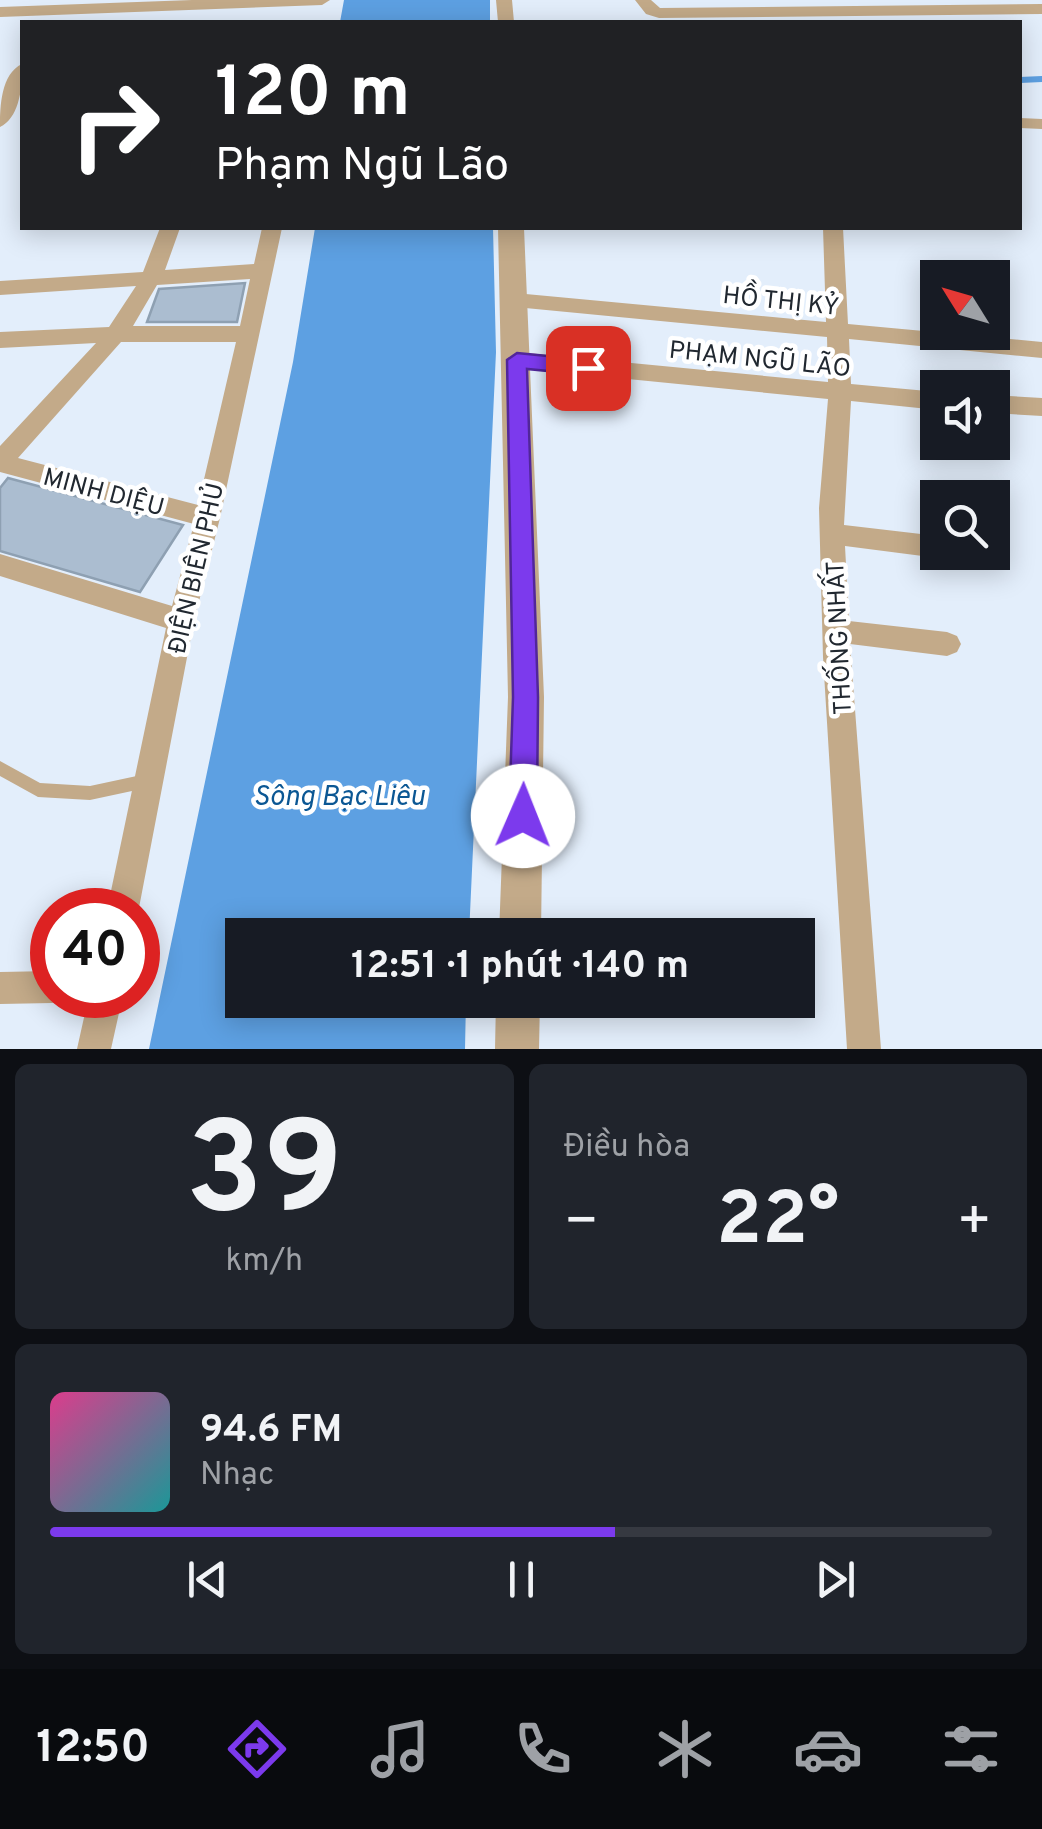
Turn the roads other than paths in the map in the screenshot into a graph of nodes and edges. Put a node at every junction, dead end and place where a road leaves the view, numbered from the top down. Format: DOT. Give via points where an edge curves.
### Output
graph roads {
  1 [pos="322,0"];
  2 [pos="643,0"];
  3 [pos="228,2"];
  4 [pos="1042,9"];
  5 [pos="42,11"];
  6 [pos="0,12"];
  7 [pos="20,74"];
  8 [pos="10,100"];
  9 [pos="0,122"];
  10 [pos="169,230"];
  11 [pos="272,230"];
  12 [pos="511,230"];
  13 [pos="833,230"];
  14 [pos="262,271"];
  15 [pos="150,278"];
  16 [pos="0,288"];
  17 [pos="515,300"];
  18 [pos="835,333"];
  19 [pos="118,334"];
  20 [pos="248,334"];
  21 [pos="0,340"];
  22 [pos="1042,350"];
  23 [pos="517,360"];
  24 [pos="840,394"];
  25 [pos="920,399"];
  26 [pos="1010,405"];
  27 [pos="1042,407"];
  28 [pos="0,463"];
  29 [pos="208,518"];
  30 [pos="832,534"];
  31 [pos="920,545"];
  32 [pos="0,565"];
  33 [pos="180,620"];
  34 [pos="836,631"];
  35 [pos="947,644"];
  36 [pos="0,768"];
  37 [pos="149,780"];
  38 [pos="127,888"];
  39 [pos="520,918"];
  40 [pos="30,987"];
  41 [pos="0,988"];
  42 [pos="101,1018"];
  43 [pos="518,1018"];
  44 [pos="94,1049"];
  45 [pos="517,1049"];
  46 [pos="864,1049"];
  1 -- 3 [label="street"];
  2 -- 4 [label="street" via="660,13"];
  3 -- 5 [label="street"];
  5 -- 6 [label="street"];
  7 -- 8 [label="street"];
  8 -- 9 [label="street"];
  10 -- 15 [label="street"];
  11 -- 14 [label="street, ĐIỆN BIÊN PHỦ"];
  12 -- 17 [label="street"];
  13 -- 18 [label="street, THỐNG NHẤT"];
  14 -- 15 [label="street"];
  14 -- 20 [label="street, ĐIỆN BIÊN PHỦ"];
  15 -- 16 [label="street"];
  15 -- 19 [label="street"];
  17 -- 18 [label="street, HỒ THỊ KỶ"];
  17 -- 23 [label="street"];
  18 -- 22 [label="street, HỒ THỊ KỶ"];
  18 -- 24 [label="street, THỐNG NHẤT"];
  19 -- 20 [label="street"];
  19 -- 21 [label="street"];
  19 -- 28 [label="street"];
  20 -- 29 [label="street, ĐIỆN BIÊN PHỦ"];
  23 -- 24 [label="street, PHẠM NGŨ LÃO"];
  23 -- 39 [label="street" via="526,697"];
  24 -- 25 [label="street, PHẠM NGŨ LÃO"];
  24 -- 30 [label="street, THỐNG NHẤT"];
  26 -- 27 [label="street"];
  28 -- 29 [label="street, MINH DIỆU"];
  29 -- 33 [label="street, ĐIỆN BIÊN PHỦ"];
  30 -- 31 [label="street"];
  30 -- 34 [label="street, THỐNG NHẤT"];
  32 -- 33 [label="street"];
  33 -- 37 [label="street, ĐIỆN BIÊN PHỦ"];
  34 -- 35 [label="street"];
  34 -- 46 [label="street, THỐNG NHẤT"];
  36 -- 37 [label="lane" via="38,790 90,793"];
  37 -- 38 [label="street, ĐIỆN BIÊN PHỦ"];
  40 -- 41 [label="street"];
  42 -- 44 [label="street"];
  43 -- 45 [label="street"];
}
